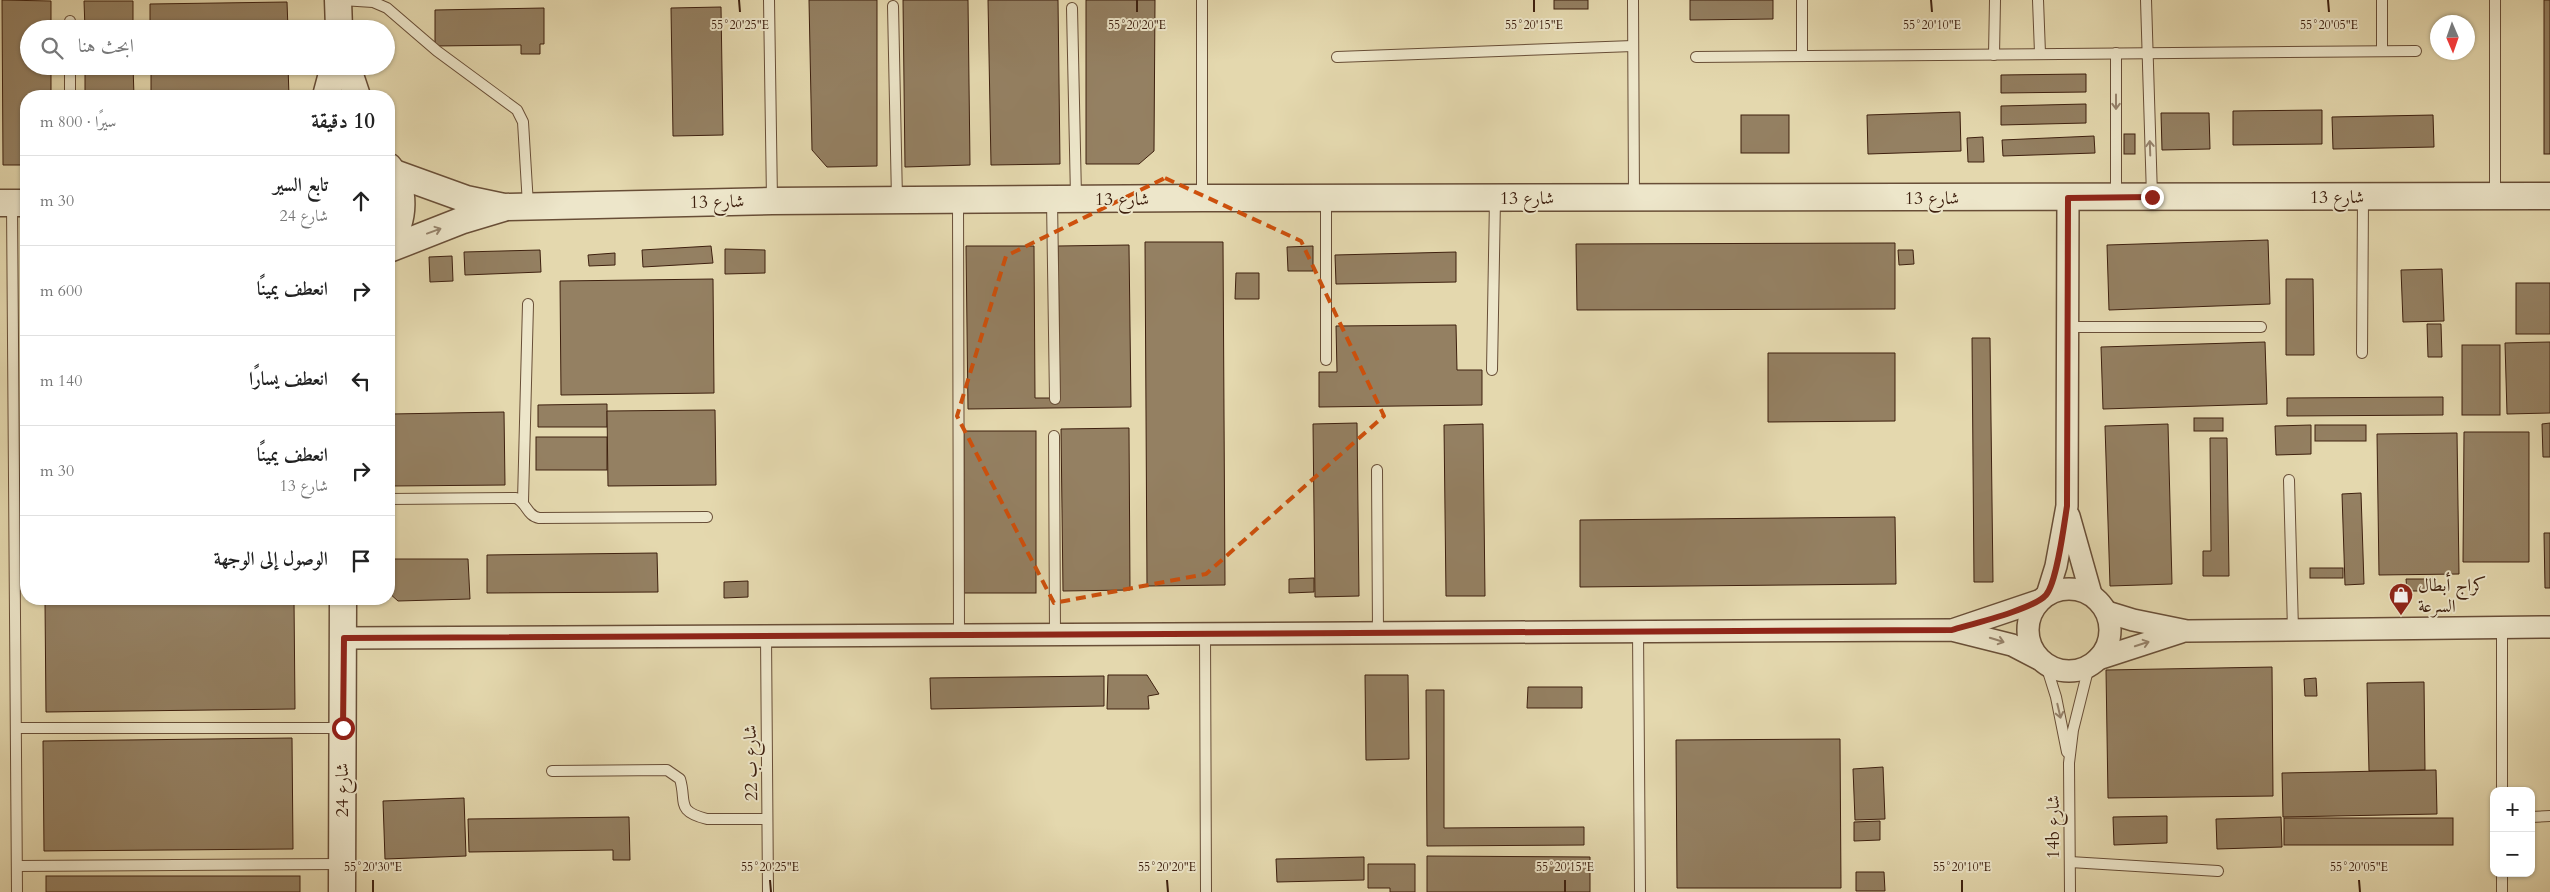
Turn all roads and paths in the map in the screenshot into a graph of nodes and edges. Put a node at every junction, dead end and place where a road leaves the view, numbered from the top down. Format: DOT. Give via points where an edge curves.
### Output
graph roads {
  1 [pos="338,0"];
  2 [pos="342,0"];
  3 [pos="769,0"];
  4 [pos="1202,0"];
  5 [pos="1633,0"];
  6 [pos="1802,0"];
  7 [pos="1995,0"];
  8 [pos="2038,0"];
  9 [pos="2146,0"];
  10 [pos="2382,0"];
  11 [pos="2495,0"];
  12 [pos="893,6"];
  13 [pos="1072,8"];
  14 [pos="339,20"];
  15 [pos="1633,46"];
  16 [pos="2382,51"];
  17 [pos="2416,51"];
  18 [pos="2040,53"];
  19 [pos="2147,53"];
  20 [pos="2116,54"];
  21 [pos="1994,55"];
  22 [pos="1802,56"];
  23 [pos="1337,57"];
  24 [pos="1696,57"];
  25 [pos="70,75"];
  26 [pos="332,75"];
  27 [pos="349,75"];
  28 [pos="70,90"];
  29 [pos="328,90"];
  30 [pos="355,90"];
  31 [pos="395,172"];
  32 [pos="395,179"];
  33 [pos="2495,196"];
  34 [pos="2550,196"];
  35 [pos="2116,197"];
  36 [pos="2152,197"];
  37 [pos="2363,197"];
  38 [pos="1202,198"];
  39 [pos="1326,198"];
  40 [pos="1495,198"];
  41 [pos="1634,198"];
  42 [pos="2068,198"];
  43 [pos="1064,199"];
  44 [pos="897,200"];
  45 [pos="958,200"];
  46 [pos="772,201"];
  47 [pos="13,203"];
  48 [pos="516,207"];
  49 [pos="395,232"];
  50 [pos="395,247"];
  51 [pos="528,304"];
  52 [pos="2068,327"];
  53 [pos="2261,328"];
  54 [pos="2362,353"];
  55 [pos="1326,360"];
  56 [pos="1492,370"];
  57 [pos="1055,398"];
  58 [pos="1054,436"];
  59 [pos="1377,470"];
  60 [pos="2289,480"];
  61 [pos="395,499"];
  62 [pos="523,501"];
  63 [pos="2067,506"];
  64 [pos="706,517"];
  65 [pos="15,594"];
  66 [pos="20,594"];
  67 [pos="2091,594"];
  68 [pos="2042,598"];
  69 [pos="343,605"];
  70 [pos="2107,612"];
  71 [pos="2502,627"];
  72 [pos="2550,627"];
  73 [pos="1952,630"];
  74 [pos="2293,630"];
  75 [pos="1638,631"];
  76 [pos="2187,631"];
  77 [pos="1378,632"];
  78 [pos="1055,633"];
  79 [pos="1205,633"];
  80 [pos="959,634"];
  81 [pos="766,635"];
  82 [pos="344,638"];
  83 [pos="2042,662"];
  84 [pos="2093,663"];
  85 [pos="16,728"];
  86 [pos="343,728"];
  87 [pos="2069,762"];
  88 [pos="552,771"];
  89 [pos="2502,787"];
  90 [pos="2535,816"];
  91 [pos="2550,816"];
  92 [pos="767,819"];
  93 [pos="2070,862"];
  94 [pos="342,864"];
  95 [pos="17,866"];
  96 [pos="2218,871"];
  97 [pos="2502,877"];
  98 [pos="17,892"];
  99 [pos="342,892"];
  100 [pos="768,892"];
  101 [pos="1206,892"];
  102 [pos="1640,892"];
  103 [pos="2070,892"];
  104 [pos="2502,892"];
  1 -- 14 [label="street"];
  2 -- 48 [label="lane" via="372,2 387,8 437,51 517,110 523,122"];
  3 -- 46 [label="lane"];
  4 -- 38 [label="lane"];
  5 -- 15 [label="lane"];
  6 -- 22 [label="lane"];
  7 -- 21 [label="lane"];
  8 -- 18 [label="lane"];
  9 -- 19 [label="lane"];
  10 -- 16 [label="lane"];
  11 -- 33 [label="lane"];
  12 -- 44 [label="lane"];
  13 -- 43 [label="lane"];
  15 -- 23 [label="lane"];
  15 -- 41 [label="lane"];
  16 -- 17 [label="lane"];
  16 -- 19 [label="lane"];
  18 -- 20 [label="lane"];
  18 -- 21 [label="lane"];
  19 -- 20 [label="lane"];
  36 -- 19 [label="lane, one-way"];
  20 -- 35 [label="lane, one-way"];
  21 -- 22 [label="lane"];
  22 -- 24 [label="lane"];
  25 -- 28 [label="lane"];
  26 -- 29 [label="street"];
  27 -- 30 [label="street"];
  31 -- 48 [label="street, شارع 13" via="466,199"];
  32 -- 49 [label="street" via="401,193 401,214"];
  33 -- 34 [label="street, شارع 13"];
  33 -- 37 [label="street, شارع 13"];
  35 -- 36 [label="street, شارع 13"];
  35 -- 42 [label="street, شارع 13"];
  36 -- 37 [label="street, شارع 13"];
  37 -- 54 [label="lane"];
  38 -- 39 [label="street, شارع 13"];
  38 -- 43 [label="street, شارع 13"];
  39 -- 40 [label="street, شارع 13"];
  39 -- 55 [label="lane"];
  40 -- 41 [label="street, شارع 13"];
  40 -- 56 [label="lane"];
  41 -- 42 [label="street, شارع 13"];
  42 -- 52 [label="street"];
  43 -- 45 [label="street, شارع 13"];
  43 -- 57 [label="lane"];
  44 -- 45 [label="street, شارع 13"];
  44 -- 46 [label="street, شارع 13"];
  45 -- 80 [label="lane"];
  46 -- 48 [label="street, شارع 13"];
  47 -- 65 [label="lane"];
  50 -- 48 [label="street, شارع 13, one-way" via="462,220"];
  51 -- 62 [label="lane"];
  52 -- 53 [label="lane"];
  52 -- 63 [label="street"];
  58 -- 78 [label="lane"];
  59 -- 77 [label="lane"];
  60 -- 74 [label="lane"];
  61 -- 62 [label="lane" via="516,498"];
  62 -- 64 [label="lane" via="529,513 539,518"];
  63 -- 67 [label="street"];
  63 -- 68 [label="street" via="2056,566"];
  65 -- 66 [label="lane"];
  65 -- 85 [label="lane"];
  67 -- 68 [label="street" via="2069,588"];
  67 -- 70 [label="street"];
  68 -- 73 [label="street"];
  68 -- 83 [label="street" via="2030,615 2027,630 2030,646"];
  69 -- 82 [label="street, شارع 24"];
  70 -- 76 [label="street"];
  70 -- 84 [label="street" via="2110,637 2106,649"];
  71 -- 72 [label="street"];
  71 -- 74 [label="street"];
  71 -- 89 [label="lane"];
  73 -- 75 [label="street"];
  73 -- 83 [label="street, one-way" via="2012,645"];
  74 -- 76 [label="street"];
  75 -- 77 [label="street"];
  75 -- 102 [label="lane"];
  84 -- 76 [label="street, one-way"];
  77 -- 79 [label="street"];
  78 -- 79 [label="street"];
  78 -- 80 [label="street"];
  79 -- 101 [label="lane"];
  80 -- 81 [label="street"];
  81 -- 82 [label="street"];
  81 -- 92 [label="lane, شارع ب 22"];
  82 -- 86 [label="street, شارع 24"];
  83 -- 84 [label="street" via="2060,670 2074,671"];
  83 -- 87 [label="lane, 14b شارع, one-way" via="2056,697"];
  84 -- 87 [label="lane, 14b شارع" via="2078,706"];
  85 -- 86 [label="lane"];
  85 -- 95 [label="lane"];
  86 -- 94 [label="street, شارع 24"];
  87 -- 93 [label="lane, 14b شارع"];
  88 -- 92 [label="lane" via="667,770 680,779 682,802 698,817"];
  90 -- 91 [label="lane"];
  92 -- 100 [label="lane, شارع ب 22"];
  93 -- 96 [label="lane"];
  93 -- 103 [label="lane, 14b شارع"];
  94 -- 95 [label="lane"];
  94 -- 99 [label="street, شارع 24"];
  95 -- 98 [label="lane"];
  97 -- 104 [label="lane"];
}
